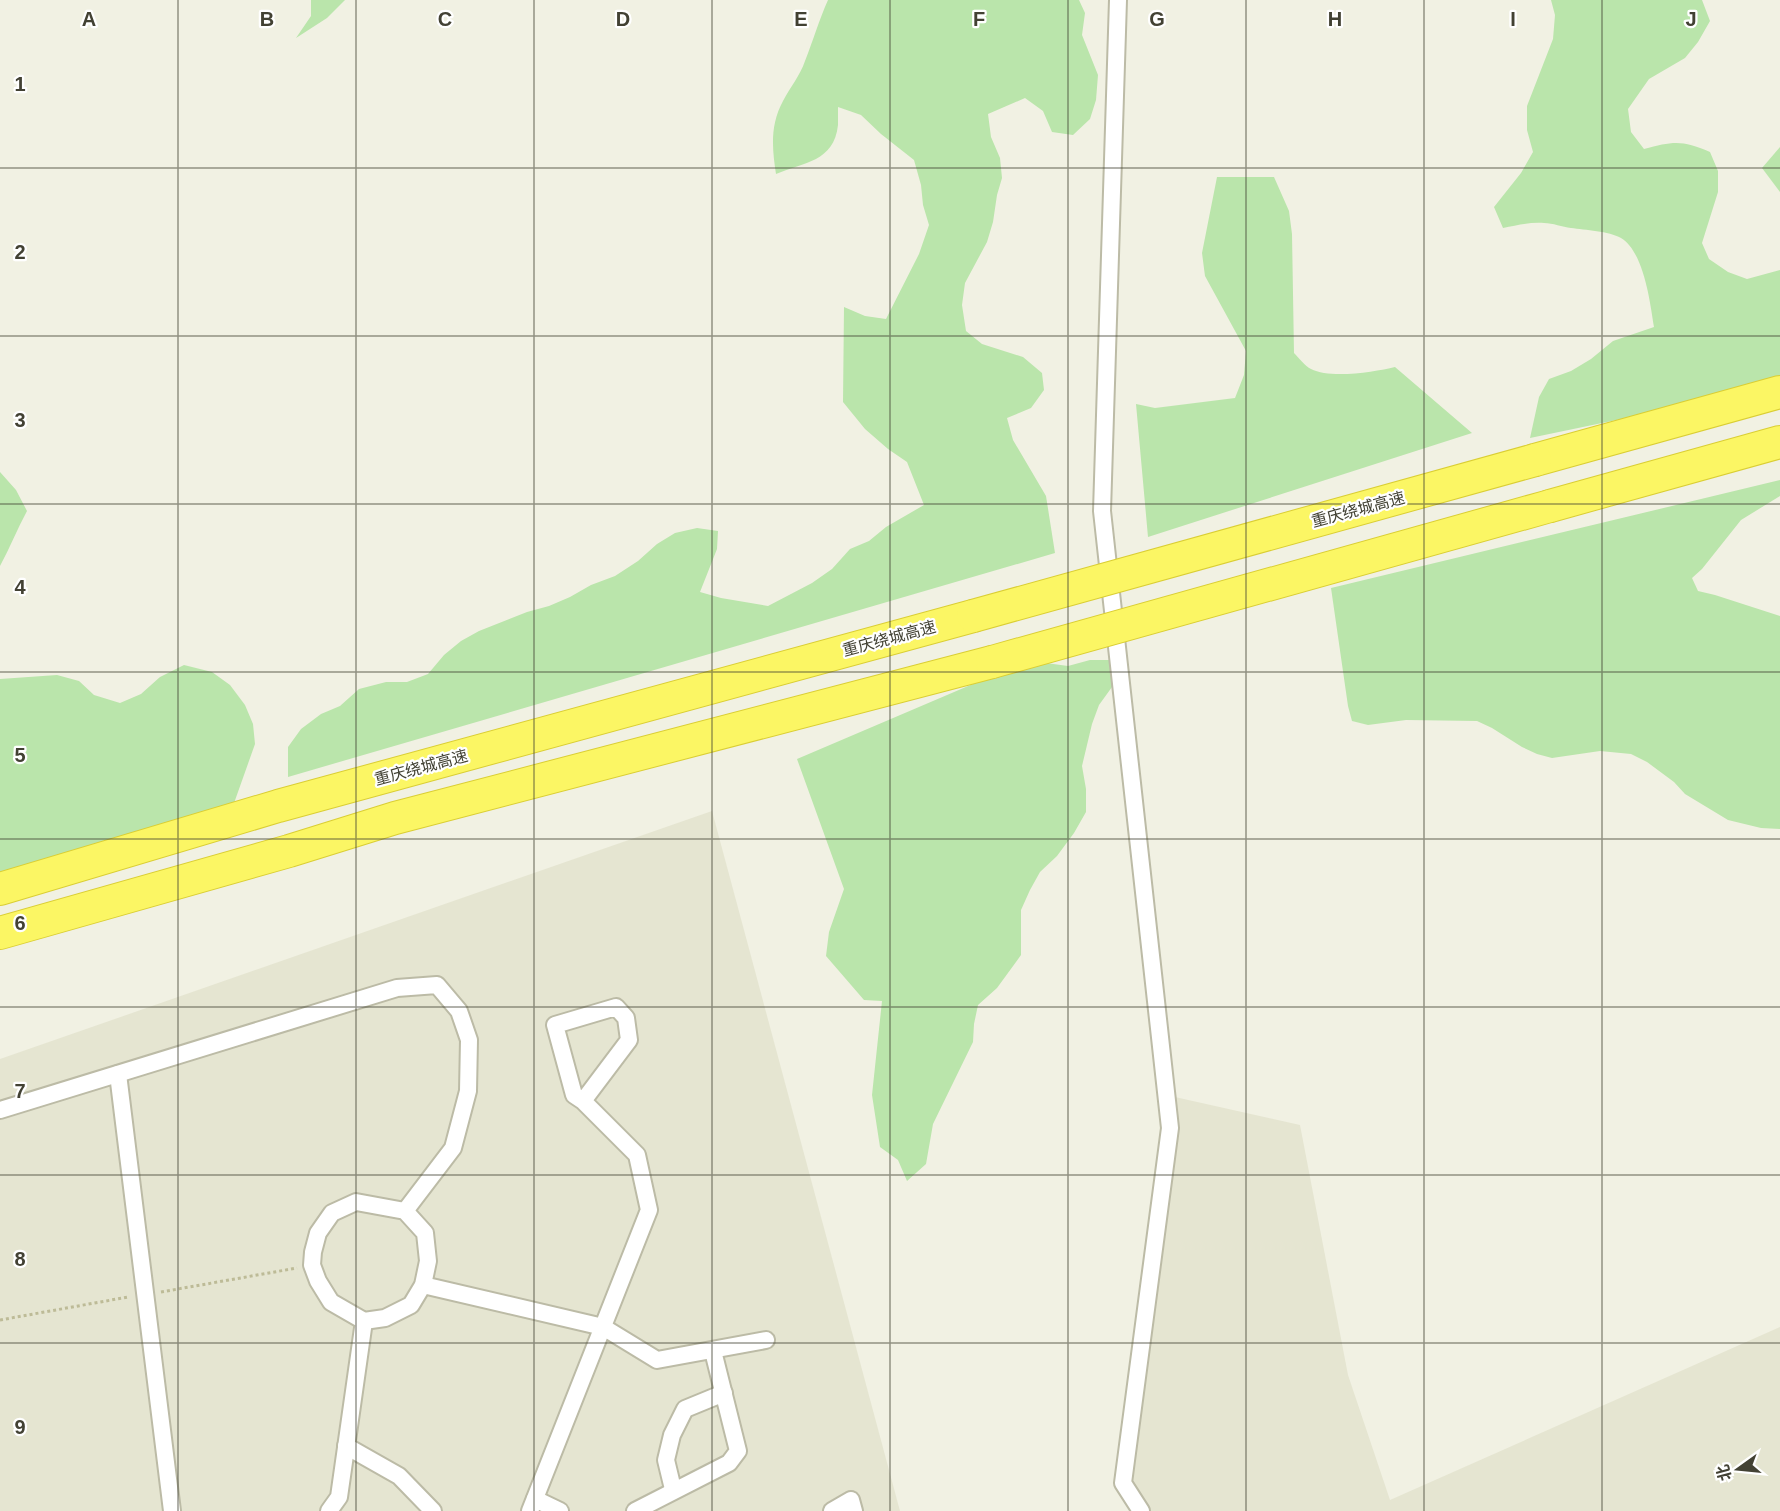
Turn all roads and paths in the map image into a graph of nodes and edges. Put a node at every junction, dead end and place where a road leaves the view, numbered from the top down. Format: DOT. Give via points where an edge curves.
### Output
graph roads {
  1 [pos="1118,0"];
  2 [pos="1780,392"];
  3 [pos="1780,442"];
  4 [pos="0,889"];
  5 [pos="0,933"];
  6 [pos="118,1074"];
  7 [pos="583,1101"];
  8 [pos="0,1110"];
  9 [pos="405,1211"];
  10 [pos="423,1285"];
  11 [pos="364,1321"];
  12 [pos="603,1327"];
  13 [pos="766,1340"];
  14 [pos="714,1355"];
  15 [pos="724,1393"];
  16 [pos="346,1446"];
  17 [pos="673,1488"];
  18 [pos="532,1505"];
  19 [pos="172,1511"];
  20 [pos="329,1511"];
  21 [pos="433,1511"];
  22 [pos="560,1511"];
  23 [pos="635,1511"];
  24 [pos="832,1511"];
  25 [pos="854,1511"];
  26 [pos="1141,1511"];
  1 -- 26 [label="street" via="1102,511 1170,1128 1123,1483"];
  2 -- 4 [label="highway, 重庆绕城高速, bridge" via="289,803"];
  3 -- 5 [label="highway, bridge" via="992,662 396,818"];
  6 -- 8 [label="street"];
  6 -- 9 [label="street" via="397,988 437,985 459,1011 469,1040 468,1091 453,1148"];
  6 -- 19 [label="street"];
  7 -- 7 [label="street" via="574,1095 555,1025 616,1007 626,1018 629,1040"];
  7 -- 12 [label="street" via="638,1155 649,1210"];
  9 -- 10 [label="street" via="425,1233 428,1261"];
  9 -- 11 [label="street" via="356,1202 332,1213 318,1233 312,1265 318,1281 332,1302"];
  10 -- 11 [label="street" via="411,1305 386,1318"];
  10 -- 12 [label="street"];
  11 -- 16 [label="street"];
  12 -- 13 [label="street" via="657,1360"];
  12 -- 18 [label="street"];
  14 -- 15 [label="street"];
  15 -- 17 [label="street" via="685,1409 672,1435 666,1460"];
  15 -- 23 [label="street" via="738,1451 729,1463"];
  16 -- 20 [label="street" via="339,1497"];
  16 -- 21 [label="street" via="399,1476"];
  18 -- 22 [label="street"];
  24 -- 25 [label="street" via="851,1500"];
}
